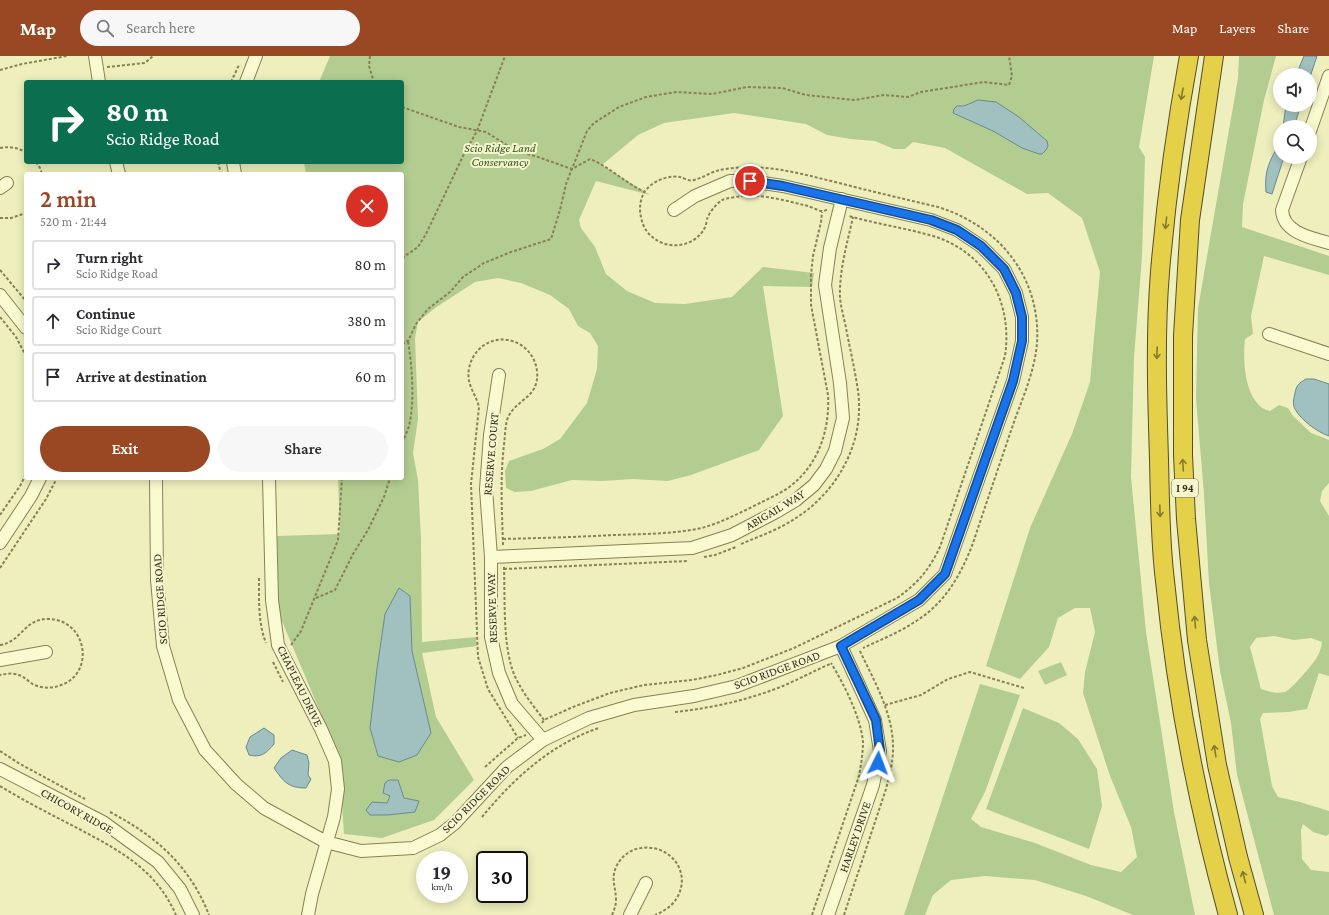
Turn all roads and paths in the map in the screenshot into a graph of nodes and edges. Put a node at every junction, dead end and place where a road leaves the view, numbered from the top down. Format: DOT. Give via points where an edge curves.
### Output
graph roads {
  1 [pos="67,56"];
  2 [pos="95,56"];
  3 [pos="153,56"];
  4 [pos="256,56"];
  5 [pos="370,56"];
  6 [pos="505,56"];
  7 [pos="1009,56"];
  8 [pos="1189,56"];
  9 [pos="1214,56"];
  10 [pos="240,62"];
  11 [pos="96,68"];
  12 [pos="0,70"];
  13 [pos="1329,76"];
  14 [pos="99,80"];
  15 [pos="233,80"];
  16 [pos="247,80"];
  17 [pos="373,80"];
  18 [pos="404,108"];
  19 [pos="1314,120"];
  20 [pos="478,131"];
  21 [pos="0,148"];
  22 [pos="24,151"];
  23 [pos="1298,164"];
  24 [pos="572,169"];
  25 [pos="645,192"];
  26 [pos="842,200"];
  27 [pos="674,210"];
  28 [pos="822,212"];
  29 [pos="839,213"];
  30 [pos="24,214"];
  31 [pos="853,217"];
  32 [pos="0,218"];
  33 [pos="1329,243"];
  34 [pos="404,257"];
  35 [pos="0,270"];
  36 [pos="0,295"];
  37 [pos="24,300"];
  38 [pos="0,317"];
  39 [pos="24,325"];
  40 [pos="1270,334"];
  41 [pos="408,341"];
  42 [pos="404,343"];
  43 [pos="24,352"];
  44 [pos="1329,354"];
  45 [pos="500,375"];
  46 [pos="404,439"];
  47 [pos="24,478"];
  48 [pos="39,480"];
  49 [pos="55,480"];
  50 [pos="156,480"];
  51 [pos="269,480"];
  52 [pos="342,480"];
  53 [pos="389,480"];
  54 [pos="0,515"];
  55 [pos="0,543"];
  56 [pos="504,556"];
  57 [pos="491,557"];
  58 [pos="703,558"];
  59 [pos="691,560"];
  60 [pos="0,568"];
  61 [pos="504,569"];
  62 [pos="316,598"];
  63 [pos="289,640"];
  64 [pos="291,645"];
  65 [pos="844,651"];
  66 [pos="46,652"];
  67 [pos="289,653"];
  68 [pos="0,660"];
  69 [pos="831,663"];
  70 [pos="1024,688"];
  71 [pos="870,709"];
  72 [pos="674,712"];
  73 [pos="544,720"];
  74 [pos="603,727"];
  75 [pos="534,729"];
  76 [pos="542,740"];
  77 [pos="485,767"];
  78 [pos="0,769"];
  79 [pos="0,786"];
  80 [pos="482,817"];
  81 [pos="326,842"];
  82 [pos="646,883"];
  83 [pos="176,915"];
  84 [pos="193,915"];
  85 [pos="308,915"];
  86 [pos="630,915"];
  87 [pos="812,915"];
  88 [pos="828,915"];
  89 [pos="1228,915"];
  90 [pos="1254,915"];
  1 -- 12 [label="path"];
  2 -- 11 [label="street"];
  3 -- 11 [label="path" via="145,63"];
  4 -- 16 [label="street"];
  5 -- 17 [label="path" via="369,66"];
  6 -- 20 [label="path"];
  7 -- 24 [label="path" via="1012,76 1009,85 984,82 921,92 908,97 884,96 855,100 806,95 782,88 747,88 712,94 676,92 646,97 619,107 594,123 587,131"];
  8 -- 89 [label="highway, I 94, one-way" via="1173,157 1160,273 1157,375 1160,516 1164,580 1187,736"];
  90 -- 9 [label="highway, I 94, one-way" via="1217,765 1197,640 1183,455 1183,336 1190,220"];
  10 -- 15 [label="path"];
  11 -- 14 [label="street"];
  13 -- 19 [label="street"];
  18 -- 20 [label="path"];
  20 -- 24 [label="path" via="486,132 516,151"];
  20 -- 34 [label="path" via="463,156 426,234 418,247"];
  21 -- 22 [label="path" via="17,148"];
  23 -- 33 [label="street" via="1282,210 1283,216 1288,225 1295,230"];
  24 -- 25 [label="path" via="590,159"];
  24 -- 41 [label="path" via="551,239 484,263 463,276 450,292 428,308"];
  25 -- 28 [label="path" via="640,211 644,228 657,241 668,246 679,246 695,239 706,226 711,212 722,200 756,196"];
  25 -- 65 [label="path" via="655,182 670,177 691,181 724,169 756,166 783,170 938,207 966,218 1002,245 1014,261 1030,292 1035,312 1037,343 1033,364 965,565 946,595 914,623"];
  26 -- 27 [label="street, SCIO RIDGE ROAD" via="783,186 730,181 696,196"];
  26 -- 29 [label="street, ABIGAIL WAY"];
  26 -- 65 [label="street, SCIO RIDGE ROAD" via="931,220 957,230 981,246 1004,269 1016,293 1022,317 1022,341 1013,381 945,574 919,600"];
  28 -- 29 [label="path" via="826,210"];
  28 -- 56 [label="path" via="822,222 813,256 811,305 829,410 825,434 815,458 796,481 773,497 717,523 698,528 660,533 503,539"];
  29 -- 31 [label="path"];
  29 -- 56 [label="street, ABIGAIL WAY" via="830,248 825,285 843,418 835,451 814,485 789,504 732,535 692,548"];
  30 -- 32 [label="path"];
  31 -- 58 [label="path" via="840,285 840,300 858,392 858,422 850,454 834,483 808,510 766,533"];
  31 -- 73 [label="path" via="950,242 983,268 1002,302 1007,330 1005,356 934,560 913,586 897,598 767,660 717,675 610,693"];
  35 -- 37 [label="path"];
  36 -- 39 [label="street"];
  38 -- 43 [label="path"];
  40 -- 44 [label="street"];
  41 -- 42 [label="path"];
  41 -- 46 [label="path" via="412,396 409,425"];
  45 -- 57 [label="street, RESERVE COURT" via="490,435 486,489"];
  47 -- 54 [label="path"];
  48 -- 55 [label="street"];
  49 -- 60 [label="path" via="46,499"];
  50 -- 81 [label="street, SCIO RIDGE ROAD" via="157,580 163,646 179,700 205,750 236,784 264,808"];
  51 -- 67 [label="street, CHAPLEAU DRIVE" via="272,600 278,645"];
  52 -- 62 [label="path" via="338,540"];
  53 -- 62 [label="path" via="384,497 335,590"];
  56 -- 57 [label="street, ABIGAIL WAY"];
  56 -- 61 [label="path"];
  57 -- 75 [label="street, RESERVE WAY" via="491,637 499,673 512,704"];
  59 -- 61 [label="path"];
  61 -- 73 [label="path" via="506,638 511,666"];
  62 -- 64 [label="path" via="301,631"];
  63 -- 64 [label="path"];
  64 -- 67 [label="path"];
  64 -- 67 [label="path"];
  65 -- 69 [label="path"];
  65 -- 71 [label="street, HARLEY DRIVE"];
  65 -- 76 [label="street, SCIO RIDGE ROAD" via="737,686 694,696 634,705 589,718"];
  66 -- 68 [label="street"];
  67 -- 81 [label="street, CHAPLEAU DRIVE" via="335,761 338,789 334,817"];
  69 -- 72 [label="path" via="782,686 743,699 697,710"];
  69 -- 87 [label="path" via="859,722 862,758 859,776"];
  70 -- 71 [label="path" via="970,672 948,679 921,695"];
  71 -- 88 [label="street, HARLEY DRIVE" via="876,720 879,758 873,785"];
  73 -- 75 [label="path"];
  74 -- 80 [label="path" via="573,740 540,760 508,787"];
  75 -- 76 [label="street, RESERVE WAY"];
  75 -- 77 [label="path" via="518,738"];
  76 -- 81 [label="street, SCIO RIDGE ROAD" via="507,767 456,823 440,835 413,848 361,851"];
  78 -- 84 [label="street, CHICORY RIDGE" via="103,822 158,862 180,889"];
  79 -- 83 [label="path" via="122,853 151,876"];
  81 -- 85 [label="street"];
  82 -- 86 [label="street"];
}
